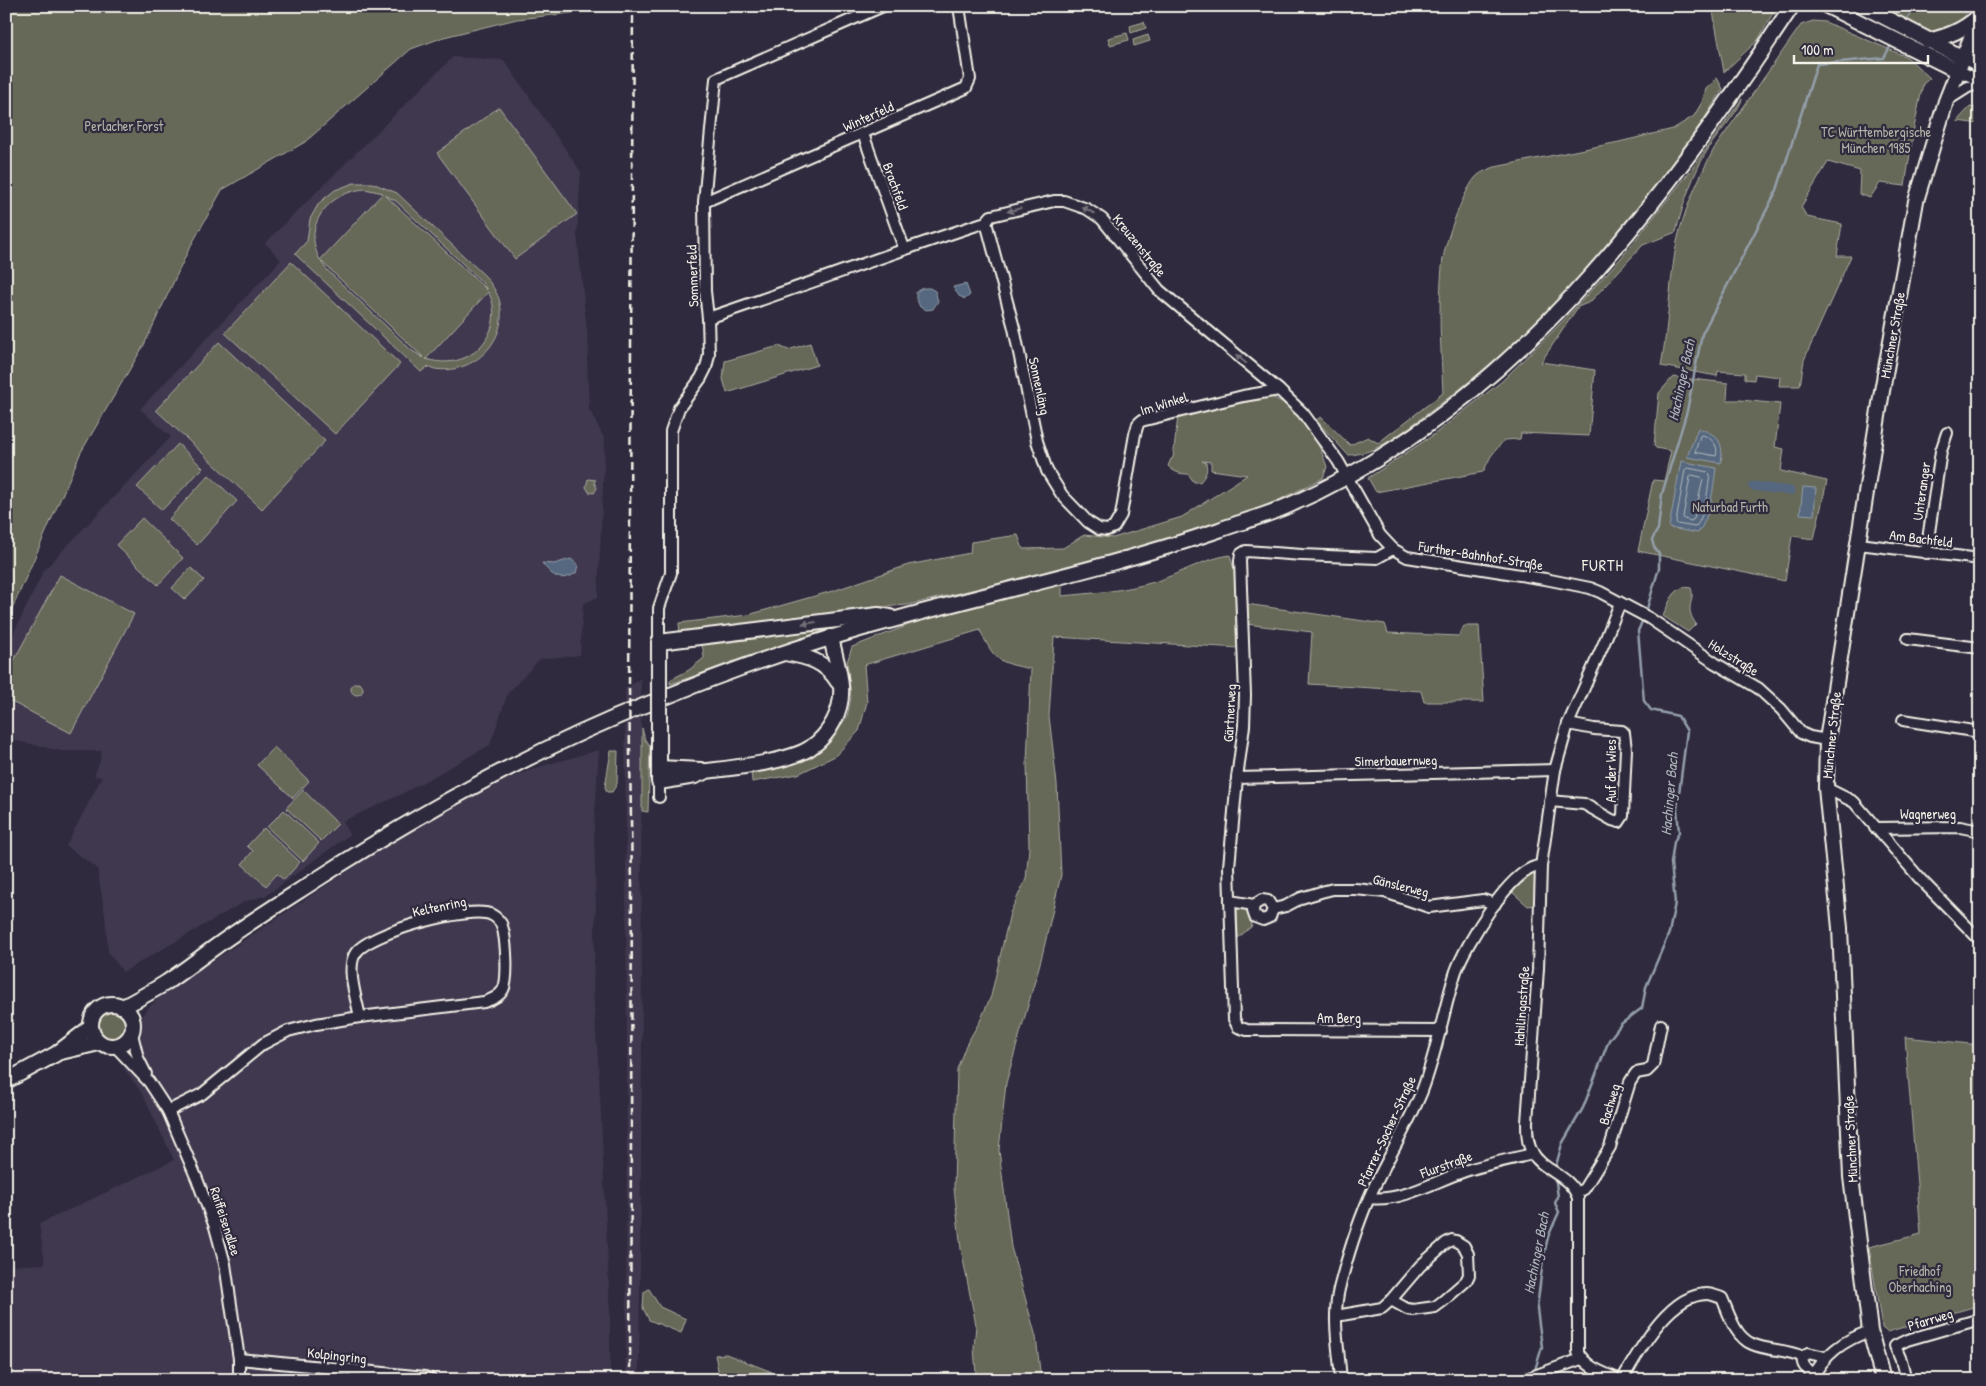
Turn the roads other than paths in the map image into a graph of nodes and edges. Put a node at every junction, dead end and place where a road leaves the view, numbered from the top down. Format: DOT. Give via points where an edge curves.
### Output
graph roads {
  1 [pos="883,6"];
  2 [pos="959,6"];
  3 [pos="1792,6"];
  4 [pos="1827,6"];
  5 [pos="1863,6"];
  6 [pos="1979,15"];
  7 [pos="1898,32"];
  8 [pos="1928,41"];
  9 [pos="1960,64"];
  10 [pos="1980,67"];
  11 [pos="1980,80"];
  12 [pos="1980,84"];
  13 [pos="1946,101"];
  14 [pos="862,134"];
  15 [pos="704,202"];
  16 [pos="989,219"];
  17 [pos="904,248"];
  18 [pos="708,318"];
  19 [pos="1279,390"];
  20 [pos="1947,434"];
  21 [pos="1347,476"];
  22 [pos="1107,530"];
  23 [pos="1859,544"];
  24 [pos="1393,549"];
  25 [pos="1926,553"];
  26 [pos="1980,559"];
  27 [pos="1620,602"];
  28 [pos="898,618"];
  29 [pos="831,638"];
  30 [pos="1908,639"];
  31 [pos="660,642"];
  32 [pos="1980,648"];
  33 [pos="784,653"];
  34 [pos="841,686"];
  35 [pos="1902,720"];
  36 [pos="1568,724"];
  37 [pos="1980,732"];
  38 [pos="1827,740"];
  39 [pos="1555,770"];
  40 [pos="659,775"];
  41 [pos="1237,778"];
  42 [pos="1826,788"];
  43 [pos="659,797"];
  44 [pos="1550,801"];
  45 [pos="1875,828"];
  46 [pos="1980,831"];
  47 [pos="1541,866"];
  48 [pos="1230,901"];
  49 [pos="1495,904"];
  50 [pos="1254,905"];
  51 [pos="1273,909"];
  52 [pos="1980,940"];
  53 [pos="128,1012"];
  54 [pos="360,1017"];
  55 [pos="1661,1025"];
  56 [pos="91,1027"];
  57 [pos="1238,1027"];
  58 [pos="1441,1030"];
  59 [pos="132,1034"];
  60 [pos="100,1043"];
  61 [pos="116,1047"];
  62 [pos="56,1054"];
  63 [pos="6,1081"];
  64 [pos="149,1082"];
  65 [pos="168,1110"];
  66 [pos="1533,1154"];
  67 [pos="1576,1192"];
  68 [pos="1370,1198"];
  69 [pos="1391,1300"];
  70 [pos="1336,1316"];
  71 [pos="1980,1319"];
  72 [pos="1870,1330"];
  73 [pos="1803,1357"];
  74 [pos="1825,1357"];
  75 [pos="238,1359"];
  76 [pos="1582,1359"];
  77 [pos="1531,1376"];
  78 [pos="1813,1377"];
  79 [pos="239,1380"];
  80 [pos="432,1380"];
  81 [pos="1341,1380"];
  82 [pos="1621,1380"];
  83 [pos="1883,1380"];
  84 [pos="1906,1380"];
  1 -- 15 [label="street, Sommerfeld" via="716,80"];
  2 -- 14 [label="street, Winterfeld" via="970,79 966,88"];
  3 -- 21 [label="main road" via="1667,186 1556,314 1484,381 1429,424"];
  4 -- 7 [label="main road"];
  5 -- 7 [label="main road"];
  6 -- 8 [label="main road" via="1953,34"];
  6 -- 9 [label="main road, Münchner Straße"];
  7 -- 8 [label="main road"];
  7 -- 9 [label="main road"];
  8 -- 9 [label="main road"];
  9 -- 10 [label="street"];
  9 -- 11 [label="street"];
  9 -- 13 [label="main road, Münchner Straße"];
  12 -- 13 [label="street" via="1968,87"];
  13 -- 23 [label="main road, Münchner Straße" via="1916,201"];
  14 -- 15 [label="street, Winterfeld"];
  14 -- 17 [label="street, Brachfeld"];
  15 -- 18 [label="street, Sommerfeld"];
  16 -- 17 [label="street, Kreuzenstraße"];
  19 -- 16 [label="street, Kreuzenstraße, one-way" via="1158,290 1102,219 1088,208 1054,201"];
  16 -- 22 [label="street, Sonnenläng" via="1037,441 1047,471 1062,495 1088,522"];
  17 -- 18 [label="street, Kreuzenstraße"];
  18 -- 31 [label="street, Sommerfeld" via="706,368 678,408 671,431 671,573 659,608"];
  19 -- 21 [label="street, Kreuzenstraße" via="1315,428"];
  19 -- 22 [label="street, Im Winkel" via="1243,396 1138,424 1121,515 1114,527"];
  20 -- 25 [label="street, Unteranger" via="1941,451"];
  21 -- 24 [label="street, Further-Bahnhof-Straße" via="1380,535"];
  21 -- 28 [label="main road" via="1282,508 1110,565"];
  23 -- 25 [label="street, Am Bachfeld"];
  23 -- 38 [label="main road, Münchner Straße"];
  24 -- 27 [label="street, Further-Bahnhof-Straße" via="1407,557 1590,588"];
  24 -- 41 [label="street, Gärtnerweg" via="1377,558 1246,551 1241,554 1245,695"];
  25 -- 26 [label="street, Am Bachfeld"];
  27 -- 36 [label="street, Hahilingastraße"];
  27 -- 38 [label="street, Holzstraße" via="1758,688 1801,733"];
  28 -- 29 [label="main road"];
  28 -- 31 [label="main road, one-way" via="878,615"];
  29 -- 33 [label="main road"];
  29 -- 34 [label="main road"];
  30 -- 32 [label="street"];
  31 -- 40 [label="main road, bridge"];
  33 -- 34 [label="main road" via="812,658 823,664"];
  33 -- 53 [label="main road" via="647,704 550,747 434,808 237,931"];
  34 -- 40 [label="main road" via="838,710 831,727 810,748 796,755 706,771 694,769"];
  35 -- 37 [label="street"];
  36 -- 39 [label="street, Hahilingastraße"];
  36 -- 44 [label="street, Auf der Wies" via="1624,733 1623,816 1619,822 1584,804"];
  38 -- 42 [label="main road, Münchner Straße"];
  39 -- 41 [label="street, Simerbauernweg"];
  39 -- 44 [label="street, Hahilingastraße"];
  40 -- 43 [label="street"];
  41 -- 48 [label="street, Gärtnerweg" via="1229,867"];
  42 -- 45 [label="street" via="1854,802"];
  42 -- 72 [label="main road, Münchner Straße" via="1840,928 1852,1177"];
  44 -- 47 [label="street, Hahilingastraße"];
  45 -- 46 [label="street, Wagnerweg" via="1960,827"];
  45 -- 52 [label="street"];
  47 -- 49 [label="street, Pfarrer-Socher-Straße" via="1520,875"];
  47 -- 66 [label="street, Hahilingastraße" via="1538,970 1527,1122"];
  48 -- 50 [label="street"];
  48 -- 57 [label="street, Gärtnerweg" via="1234,1019"];
  49 -- 51 [label="street, Gänslerweg" via="1483,900 1429,907 1385,892 1356,888 1321,892"];
  49 -- 58 [label="street, Pfarrer-Socher-Straße" via="1458,967"];
  50 -- 51 [label="street" via="1262,900 1268,901"];
  50 -- 51 [label="street, Gänslerweg" via="1254,914 1259,919 1267,919"];
  53 -- 56 [label="main road" via="112,1004 101,1007 93,1015"];
  53 -- 59 [label="main road" via="134,1026"];
  54 -- 54 [label="street, Keltenring" via="495,998 503,991 506,979 502,924 484,911 463,913 421,922 365,944 355,954 351,970"];
  54 -- 65 [label="street, Keltenring" via="277,1035 202,1094"];
  55 -- 67 [label="street, Bachweg" via="1653,1065 1647,1071 1636,1073 1630,1082 1610,1147 1584,1189"];
  56 -- 60 [label="main road" via="93,1036"];
  56 -- 62 [label="main road"];
  57 -- 58 [label="street, Am Berg" via="1247,1030"];
  58 -- 68 [label="street, Pfarrer-Socher-Straße" via="1422,1091"];
  59 -- 61 [label="main road"];
  59 -- 64 [label="street, Raiffeisenallee"];
  60 -- 61 [label="main road"];
  60 -- 62 [label="main road"];
  61 -- 64 [label="street, Raiffeisenallee"];
  62 -- 63 [label="main road"];
  64 -- 65 [label="street, Raiffeisenallee"];
  65 -- 75 [label="street, Raiffeisenallee" via="218,1240 228,1279"];
  66 -- 67 [label="street" via="1573,1186"];
  66 -- 68 [label="street, Flurstraße" via="1465,1171 1396,1196 1380,1200"];
  67 -- 76 [label="street" via="1579,1208 1576,1344"];
  68 -- 70 [label="street, Pfarrer-Socher-Straße" via="1338,1291"];
  69 -- 69 [label="street" via="1413,1310 1435,1307 1444,1301 1469,1275 1468,1254 1464,1246 1452,1240 1446,1243 1414,1272"];
  69 -- 70 [label="street" via="1382,1308"];
  70 -- 81 [label="street, Pfarrer-Socher-Straße"];
  71 -- 84 [label="street, Pfarrweg" via="1895,1346"];
  72 -- 74 [label="street" via="1852,1337"];
  72 -- 83 [label="main road, Münchner Straße"];
  73 -- 74 [label="street" via="1808,1353"];
  73 -- 78 [label="street" via="1802,1362"];
  73 -- 82 [label="street" via="1752,1344 1734,1326 1722,1298 1708,1294 1689,1298 1662,1319 1646,1338"];
  74 -- 78 [label="street"];
  75 -- 79 [label="street, Raiffeisenallee"];
  75 -- 80 [label="street, Kolpingring"];
  76 -- 77 [label="street"];
  76 -- 82 [label="street"];
}
